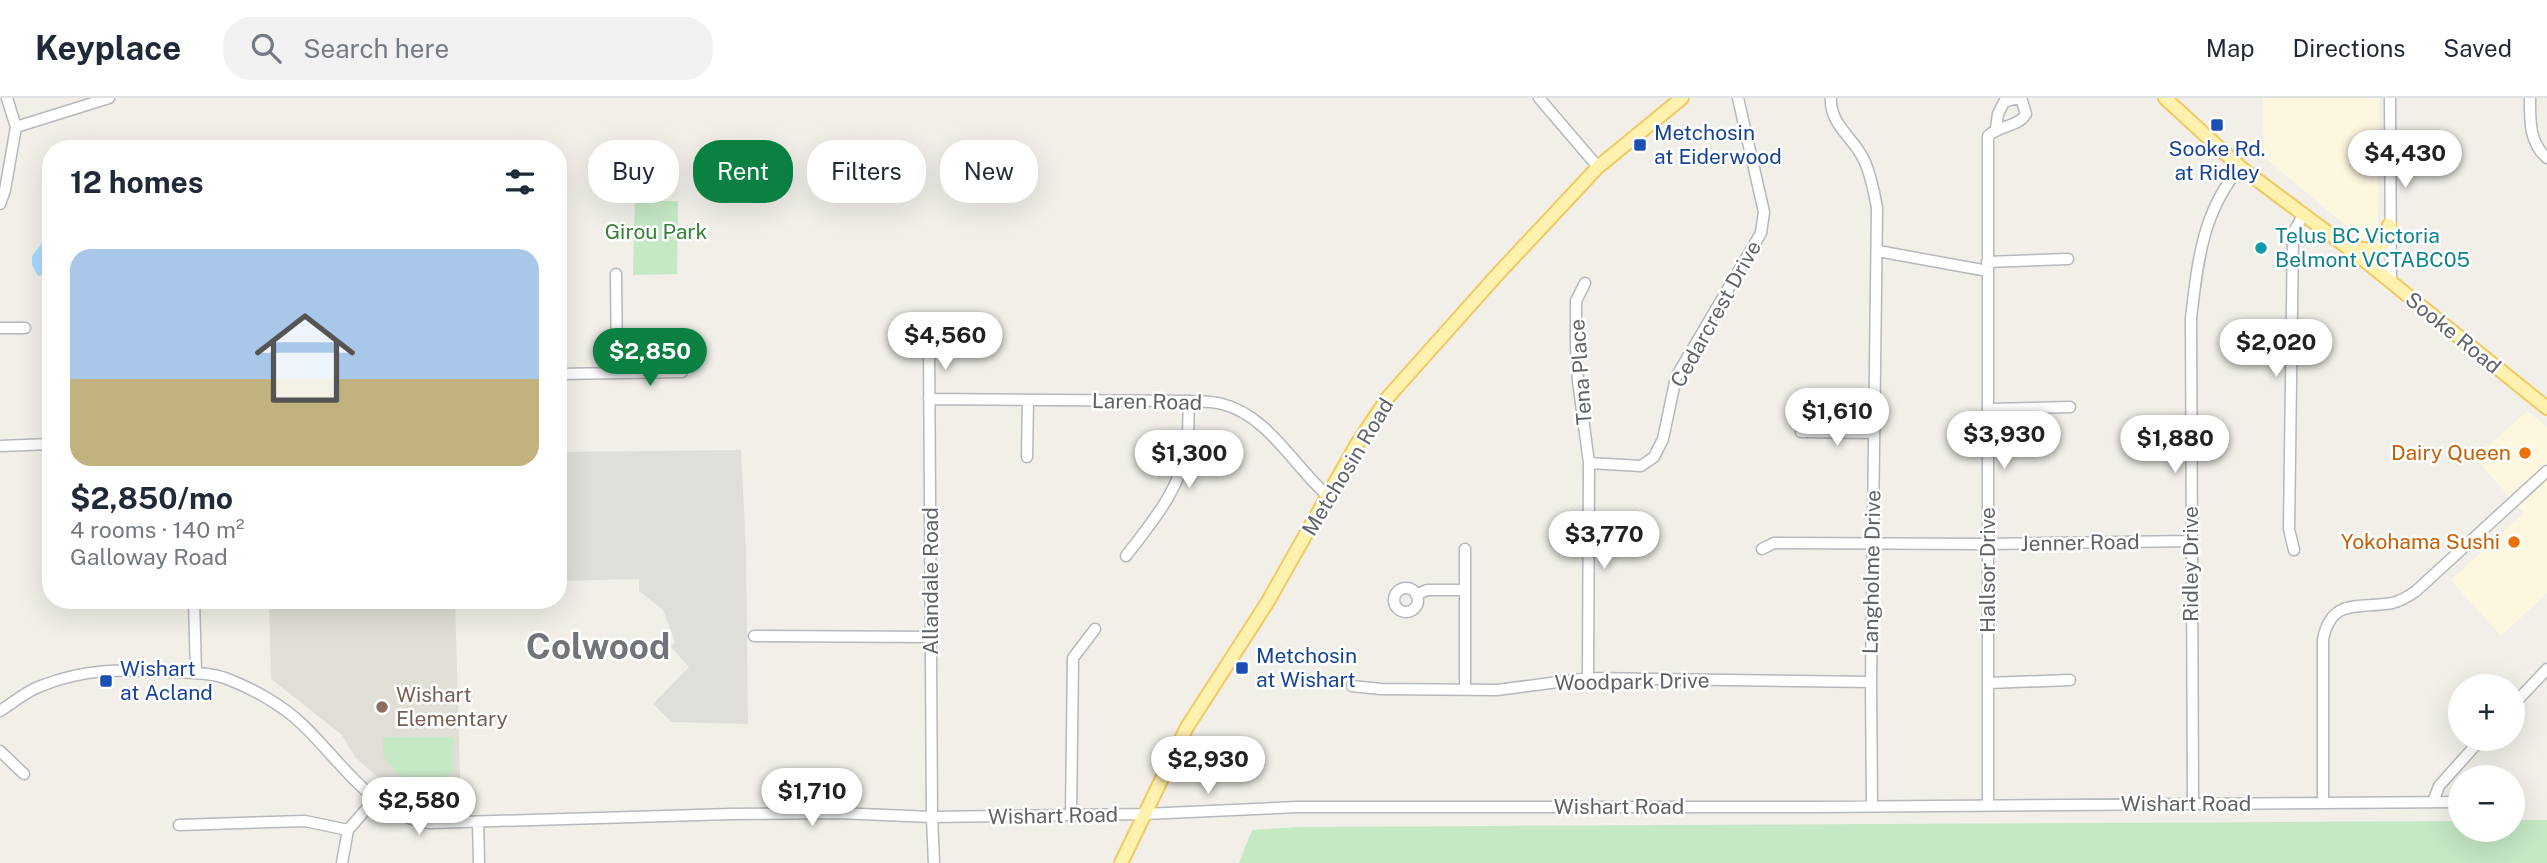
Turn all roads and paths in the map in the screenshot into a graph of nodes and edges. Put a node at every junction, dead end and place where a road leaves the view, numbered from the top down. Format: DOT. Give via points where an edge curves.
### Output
graph roads {
  1 [pos="7,98"];
  2 [pos="109,98"];
  3 [pos="1539,98"];
  4 [pos="1682,98"];
  5 [pos="1738,98"];
  6 [pos="1831,98"];
  7 [pos="2165,98"];
  8 [pos="2390,98"];
  9 [pos="2530,98"];
  10 [pos="16,127"];
  11 [pos="1996,128"];
  12 [pos="2547,158"];
  13 [pos="1598,167"];
  14 [pos="2240,167"];
  15 [pos="0,204"];
  16 [pos="2304,214"];
  17 [pos="2389,225"];
  18 [pos="2347,247"];
  19 [pos="1878,251"];
  20 [pos="2068,259"];
  21 [pos="1988,267"];
  22 [pos="616,274"];
  23 [pos="2391,282"];
  24 [pos="1585,283"];
  25 [pos="0,328"];
  26 [pos="25,328"];
  27 [pos="929,344"];
  28 [pos="682,372"];
  29 [pos="617,373"];
  30 [pos="567,374"];
  31 [pos="929,399"];
  32 [pos="1028,401"];
  33 [pos="1189,401"];
  34 [pos="2070,407"];
  35 [pos="2547,408"];
  36 [pos="1990,409"];
  37 [pos="1801,432"];
  38 [pos="1873,433"];
  39 [pos="42,444"];
  40 [pos="0,446"];
  41 [pos="1027,457"];
  42 [pos="1589,463"];
  43 [pos="2547,471"];
  44 [pos="1328,496"];
  45 [pos="2191,541"];
  46 [pos="1872,543"];
  47 [pos="1988,544"];
  48 [pos="1465,549"];
  49 [pos="1762,550"];
  50 [pos="2294,550"];
  51 [pos="1126,556"];
  52 [pos="1465,590"];
  53 [pos="1416,595"];
  54 [pos="194,609"];
  55 [pos="1095,629"];
  56 [pos="754,636"];
  57 [pos="932,637"];
  58 [pos="2547,669"];
  59 [pos="196,673"];
  60 [pos="1588,678"];
  61 [pos="2070,680"];
  62 [pos="1871,682"];
  63 [pos="1988,683"];
  64 [pos="1352,686"];
  65 [pos="1465,689"];
  66 [pos="2525,692"];
  67 [pos="0,711"];
  68 [pos="0,751"];
  69 [pos="2470,751"];
  70 [pos="24,774"];
  71 [pos="375,799"];
  72 [pos="2432,802"];
  73 [pos="2448,802"];
  74 [pos="2323,803"];
  75 [pos="2193,804"];
  76 [pos="1988,805"];
  77 [pos="1872,806"];
  78 [pos="1145,814"];
  79 [pos="1071,815"];
  80 [pos="932,817"];
  81 [pos="478,822"];
  82 [pos="179,825"];
  83 [pos="348,830"];
  84 [pos="342,863"];
  85 [pos="479,863"];
  86 [pos="934,863"];
  87 [pos="1121,863"];
  1 -- 10 [label="street"];
  2 -- 10 [label="street"];
  3 -- 13 [label="street"];
  4 -- 13 [label="main road, Metchosin Road"];
  5 -- 42 [label="street, Cedarcrest Drive" via="1764,212 1761,233 1676,377 1663,439 1654,457 1641,467"];
  6 -- 19 [label="street, Langholme Drive" via="1836,122 1863,157 1872,180"];
  7 -- 14 [label="main road, Sooke Road"];
  8 -- 17 [label="street"];
  9 -- 12 [label="street" via="2532,136"];
  10 -- 15 [label="street"];
  11 -- 21 [label="street, Hallsor Drive" via="1989,136"];
  13 -- 44 [label="main road, Metchosin Road" via="1389,396"];
  14 -- 16 [label="main road, Sooke Road"];
  14 -- 45 [label="street, Ridley Drive" via="2223,187 2209,218 2197,270 2191,318"];
  16 -- 18 [label="main road, Sooke Road"];
  16 -- 50 [label="street" via="2292,233 2288,529"];
  17 -- 18 [label="main road" via="2383,244 2372,250"];
  17 -- 23 [label="street"];
  18 -- 23 [label="main road, Sooke Road"];
  19 -- 21 [label="street"];
  19 -- 38 [label="street, Langholme Drive"];
  20 -- 21 [label="street"];
  21 -- 36 [label="street, Hallsor Drive"];
  22 -- 29 [label="street"];
  23 -- 35 [label="main road, Sooke Road"];
  24 -- 42 [label="street, Tena Place" via="1576,301 1576,346"];
  25 -- 26 [label="street"];
  27 -- 31 [label="street, Allandale Road"];
  28 -- 29 [label="street"];
  29 -- 30 [label="street"];
  31 -- 32 [label="street, Laren Road"];
  31 -- 57 [label="street, Allandale Road"];
  32 -- 33 [label="street, Laren Road"];
  32 -- 41 [label="street"];
  33 -- 44 [label="street, Laren Road" via="1222,403 1245,414"];
  33 -- 51 [label="street" via="1187,447 1177,479 1165,505"];
  34 -- 36 [label="street"];
  36 -- 47 [label="street, Hallsor Drive"];
  37 -- 38 [label="street"];
  38 -- 46 [label="street, Langholme Drive"];
  39 -- 40 [label="street"];
  42 -- 60 [label="street"];
  43 -- 74 [label="street" via="2416,591 2392,603 2351,606 2331,617 2323,639"];
  44 -- 78 [label="main road, Metchosin Road" via="1267,603 1187,727"];
  45 -- 47 [label="street, Jenner Road"];
  45 -- 75 [label="street, Ridley Drive"];
  46 -- 47 [label="street, Jenner Road"];
  46 -- 49 [label="street, Jenner Road" via="1774,543"];
  46 -- 62 [label="street, Langholme Drive"];
  47 -- 63 [label="street, Hallsor Drive"];
  48 -- 52 [label="street"];
  52 -- 53 [label="street" via="1427,590"];
  52 -- 65 [label="street"];
  54 -- 59 [label="street"];
  55 -- 79 [label="street" via="1073,658"];
  56 -- 57 [label="street"];
  57 -- 80 [label="street, Allandale Road"];
  58 -- 66 [label="street"];
  59 -- 67 [label="street, Wishart Road" via="116,668 74,675 38,686"];
  59 -- 71 [label="street, Wishart Road" via="222,677 260,694 300,722"];
  60 -- 62 [label="street, Woodpark Drive"];
  60 -- 65 [label="street, Woodpark Drive" via="1497,690"];
  61 -- 63 [label="street"];
  62 -- 77 [label="street, Langholme Drive"];
  63 -- 76 [label="street, Hallsor Drive"];
  64 -- 65 [label="street, Woodpark Drive"];
  68 -- 70 [label="street"];
  69 -- 72 [label="street" via="2439,786"];
  71 -- 81 [label="street, Wishart Road" via="404,818"];
  71 -- 83 [label="street"];
  72 -- 73 [label="street, Wishart Road"];
  72 -- 74 [label="street, Wishart Road"];
  74 -- 75 [label="street, Wishart Road"];
  75 -- 76 [label="street, Wishart Road"];
  76 -- 77 [label="street, Wishart Road"];
  77 -- 78 [label="street, Wishart Road" via="1297,807"];
  78 -- 79 [label="street, Wishart Road"];
  78 -- 87 [label="main road, Metchosin Road"];
  79 -- 80 [label="street, Wishart Road"];
  80 -- 81 [label="street, Wishart Road" via="731,814"];
  80 -- 86 [label="street, Allandale Road"];
  81 -- 85 [label="street"];
  82 -- 83 [label="street" via="304,821"];
  83 -- 84 [label="street"];
}
